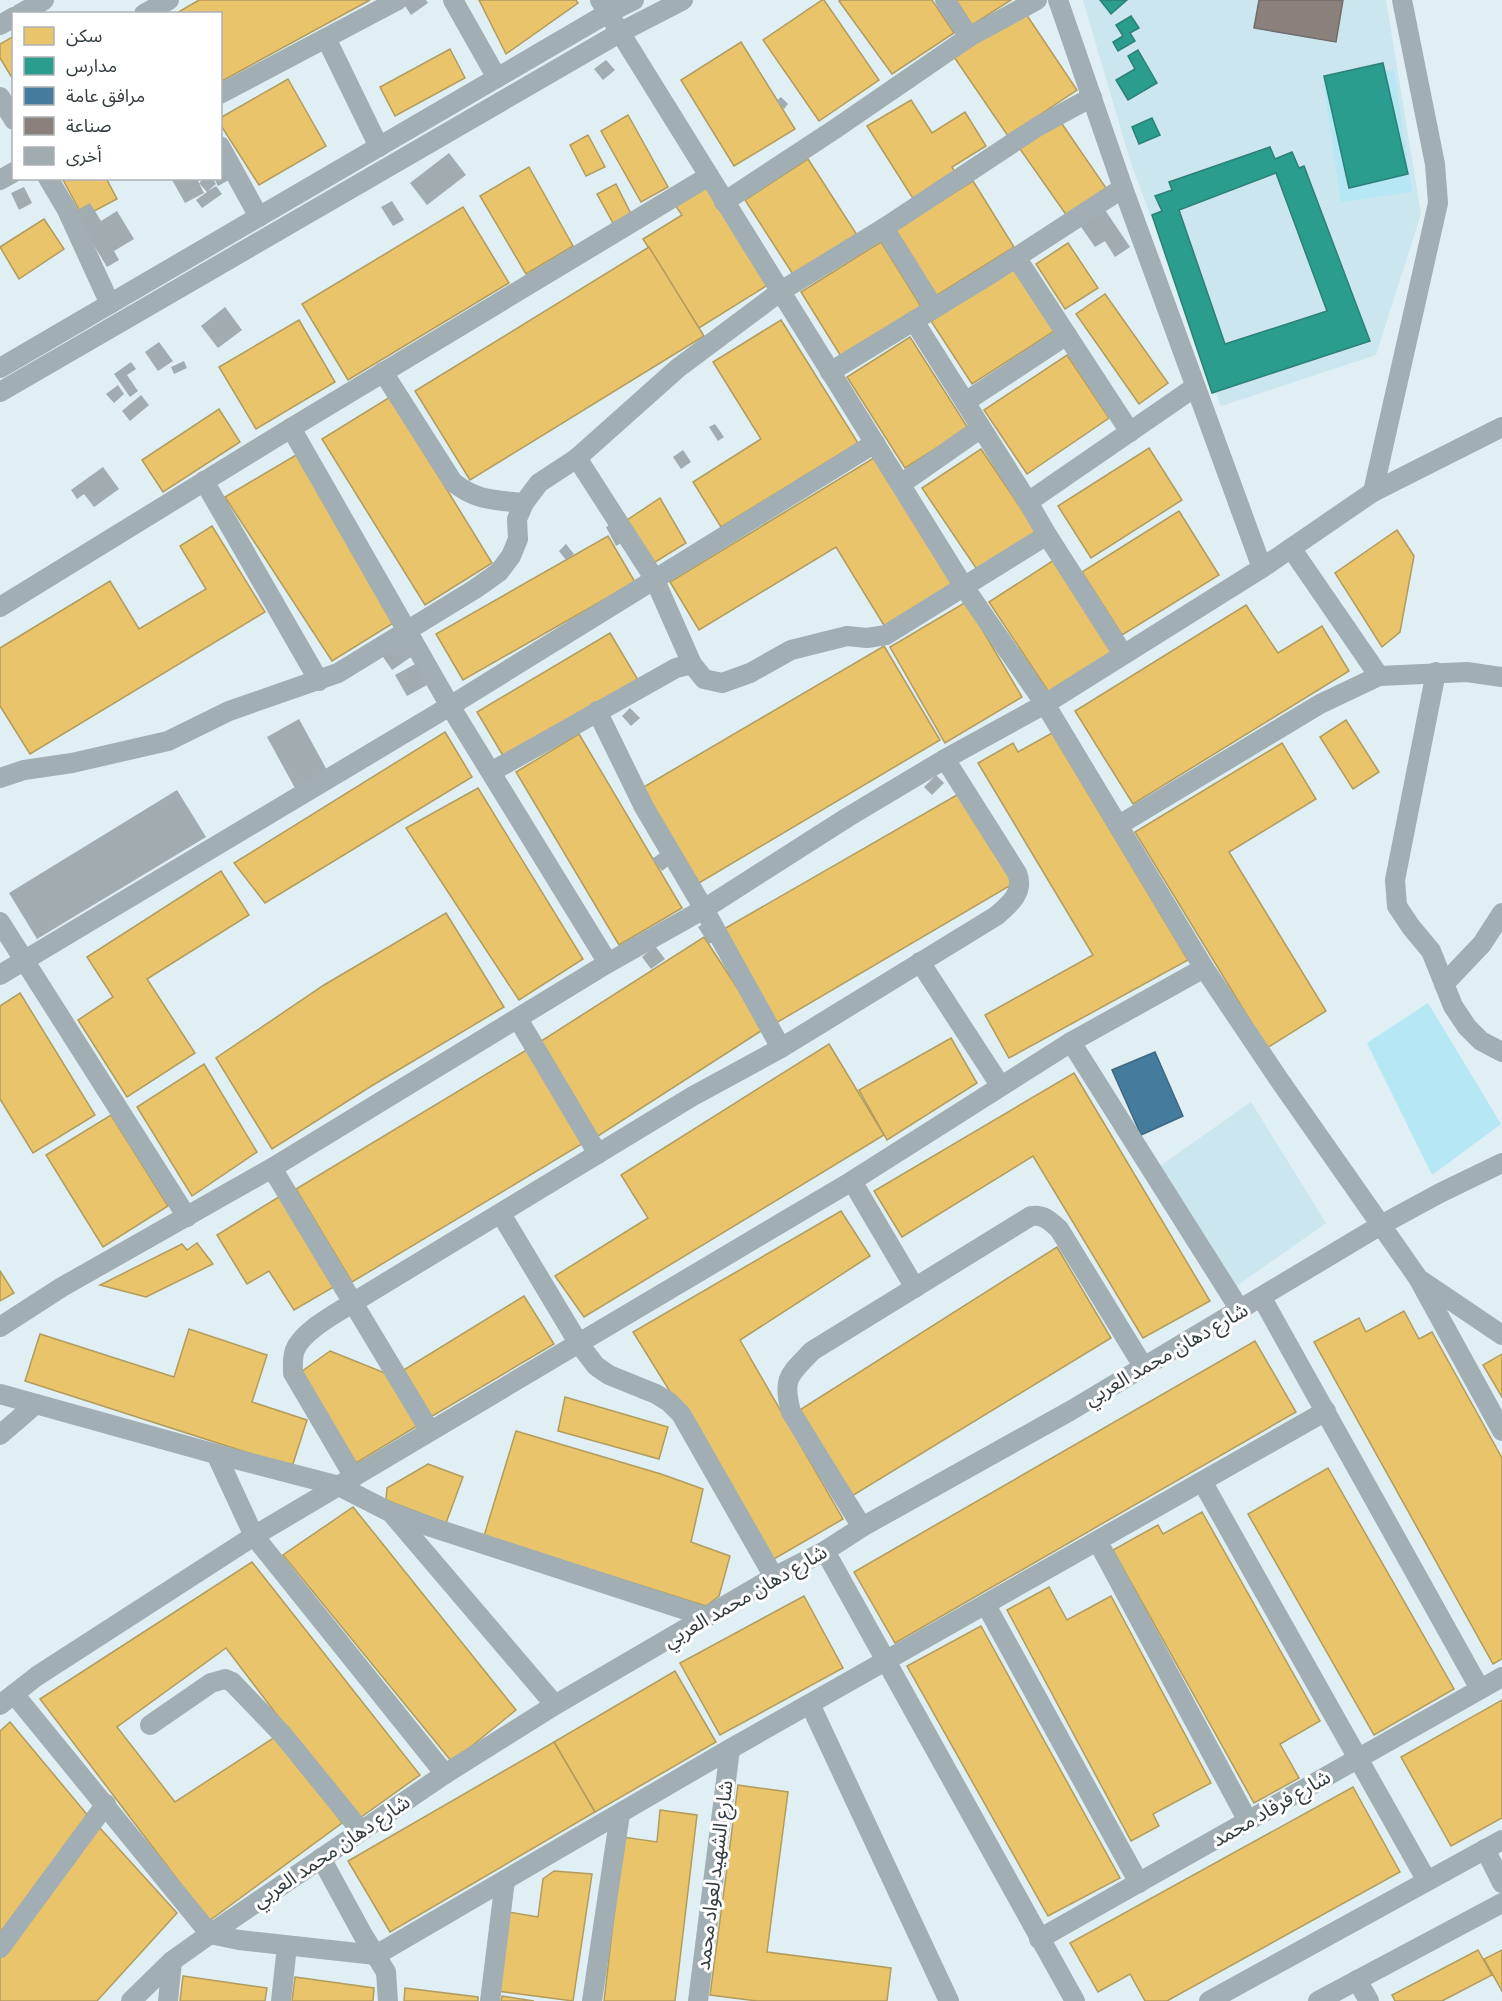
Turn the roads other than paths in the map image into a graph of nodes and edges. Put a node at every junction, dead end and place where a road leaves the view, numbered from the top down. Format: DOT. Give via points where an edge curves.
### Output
graph roads {
  1 [pos="44,0"];
  2 [pos="169,0"];
  3 [pos="398,0"];
  4 [pos="453,0"];
  5 [pos="634,0"];
  6 [pos="683,0"];
  7 [pos="945,0"];
  8 [pos="1037,0"];
  9 [pos="1058,0"];
  10 [pos="1402,0"];
  11 [pos="604,6"];
  12 [pos="23,12"];
  13 [pos="148,12"];
  14 [pos="621,32"];
  15 [pos="969,37"];
  16 [pos="326,38"];
  17 [pos="497,78"];
  18 [pos="222,93"];
  19 [pos="0,97"];
  20 [pos="1092,97"];
  21 [pos="12,117"];
  22 [pos="379,147"];
  23 [pos="222,150"];
  24 [pos="709,176"];
  25 [pos="49,180"];
  26 [pos="1124,188"];
  27 [pos="724,202"];
  28 [pos="259,217"];
  29 [pos="884,228"];
  30 [pos="1016,257"];
  31 [pos="781,291"];
  32 [pos="110,304"];
  33 [pos="934,308"];
  34 [pos="914,321"];
  35 [pos="1067,335"];
  36 [pos="0,368"];
  37 [pos="383,372"];
  38 [pos="830,372"];
  39 [pos="1195,387"];
  40 [pos="0,392"];
  41 [pos="965,402"];
  42 [pos="1502,427"];
  43 [pos="291,428"];
  44 [pos="981,428"];
  45 [pos="1130,432"];
  46 [pos="875,443"];
  47 [pos="577,458"];
  48 [pos="204,481"];
  49 [pos="901,484"];
  50 [pos="1373,492"];
  51 [pos="1028,502"];
  52 [pos="524,503"];
  53 [pos="1047,535"];
  54 [pos="1291,548"];
  55 [pos="1262,568"];
  56 [pos="654,578"];
  57 [pos="964,588"];
  58 [pos="0,607"];
  59 [pos="407,630"];
  60 [pos="1123,654"];
  61 [pos="692,664"];
  62 [pos="1436,672"];
  63 [pos="1379,675"];
  64 [pos="1502,677"];
  65 [pos="319,681"];
  66 [pos="1045,704"];
  67 [pos="450,706"];
  68 [pos="597,711"];
  69 [pos="945,759"];
  70 [pos="491,771"];
  71 [pos="0,778"];
  72 [pos="1119,825"];
  73 [pos="704,909"];
  74 [pos="1502,914"];
  75 [pos="0,922"];
  76 [pos="23,960"];
  77 [pos="920,962"];
  78 [pos="608,963"];
  79 [pos="1204,968"];
  80 [pos="0,975"];
  81 [pos="1443,984"];
  82 [pos="518,1019"];
  83 [pos="1071,1042"];
  84 [pos="781,1048"];
  85 [pos="1502,1052"];
  86 [pos="1000,1085"];
  87 [pos="598,1154"];
  88 [pos="1502,1163"];
  89 [pos="272,1168"];
  90 [pos="852,1181"];
  91 [pos="501,1214"];
  92 [pos="187,1217"];
  93 [pos="1381,1225"];
  94 [pos="1418,1278"];
  95 [pos="915,1288"];
  96 [pos="1262,1298"];
  97 [pos="354,1302"];
  98 [pos="1240,1310"];
  99 [pos="0,1327"];
  100 [pos="1502,1335"];
  101 [pos="579,1344"];
  102 [pos="1143,1366"];
  103 [pos="0,1394"];
  104 [pos="36,1404"];
  105 [pos="1326,1411"];
  106 [pos="430,1431"];
  107 [pos="1502,1431"];
  108 [pos="0,1435"];
  109 [pos="216,1455"];
  110 [pos="346,1482"];
  111 [pos="1203,1483"];
  112 [pos="390,1512"];
  113 [pos="862,1527"];
  114 [pos="254,1536"];
  115 [pos="1098,1542"];
  116 [pos="825,1551"];
  117 [pos="774,1577"];
  118 [pos="986,1605"];
  119 [pos="707,1617"];
  120 [pos="885,1662"];
  121 [pos="1502,1677"];
  122 [pos="1480,1689"];
  123 [pos="7,1699"];
  124 [pos="555,1704"];
  125 [pos="810,1704"];
  126 [pos="150,1725"];
  127 [pos="730,1749"];
  128 [pos="1358,1758"];
  129 [pos="445,1774"];
  130 [pos="106,1804"];
  131 [pos="620,1814"];
  132 [pos="1248,1821"];
  133 [pos="361,1831"];
  134 [pos="1494,1845"];
  135 [pos="321,1858"];
  136 [pos="505,1880"];
  137 [pos="1426,1881"];
  138 [pos="1138,1883"];
  139 [pos="1502,1883"];
  140 [pos="1502,1903"];
  141 [pos="210,1934"];
  142 [pos="1039,1939"];
  143 [pos="287,1946"];
  144 [pos="0,1948"];
  145 [pos="376,1955"];
  146 [pos="171,1961"];
  147 [pos="1357,1980"];
  148 [pos="131,2001"];
  149 [pos="168,2001"];
  150 [pos="281,2001"];
  151 [pos="388,2001"];
  152 [pos="490,2001"];
  153 [pos="592,2001"];
  154 [pos="698,2001"];
  155 [pos="949,2001"];
  156 [pos="1075,2001"];
  157 [pos="1209,2001"];
  158 [pos="1318,2001"];
  159 [pos="1369,2001"];
  1 -- 12 [label="street"];
  2 -- 13 [label="street"];
  3 -- 16 [label="street"];
  4 -- 17 [label="street"];
  5 -- 11 [label="street"];
  6 -- 14 [label="street"];
  7 -- 15 [label="street"];
  8 -- 15 [label="street"];
  9 -- 20 [label="street"];
  10 -- 50 [label="street" via="1435,164 1438,203"];
  11 -- 14 [label="street"];
  11 -- 17 [label="street"];
  14 -- 24 [label="street"];
  14 -- 40 [label="street"];
  15 -- 27 [label="street"];
  16 -- 18 [label="street"];
  16 -- 22 [label="street"];
  17 -- 22 [label="street"];
  19 -- 21 [label="street"];
  20 -- 26 [label="street"];
  20 -- 29 [label="street" via="1037,128"];
  22 -- 28 [label="street"];
  23 -- 28 [label="street"];
  24 -- 27 [label="street"];
  24 -- 37 [label="street"];
  25 -- 32 [label="street"];
  26 -- 30 [label="street"];
  26 -- 39 [label="street"];
  27 -- 31 [label="street"];
  28 -- 32 [label="street"];
  29 -- 31 [label="street"];
  29 -- 33 [label="street"];
  30 -- 33 [label="street"];
  30 -- 35 [label="street"];
  31 -- 38 [label="street"];
  31 -- 47 [label="street" via="678,368"];
  32 -- 36 [label="street"];
  33 -- 34 [label="street"];
  34 -- 38 [label="street"];
  34 -- 41 [label="street"];
  35 -- 41 [label="street"];
  35 -- 45 [label="street"];
  37 -- 43 [label="street"];
  37 -- 52 [label="street" via="453,482 480,498"];
  38 -- 46 [label="street"];
  39 -- 45 [label="street"];
  39 -- 55 [label="street"];
  41 -- 44 [label="street"];
  42 -- 50 [label="street"];
  43 -- 48 [label="street"];
  43 -- 59 [label="street"];
  44 -- 49 [label="street"];
  44 -- 51 [label="street"];
  45 -- 51 [label="street"];
  46 -- 49 [label="street"];
  46 -- 56 [label="street"];
  47 -- 52 [label="street" via="539,483"];
  47 -- 56 [label="street"];
  48 -- 58 [label="street"];
  48 -- 65 [label="street"];
  49 -- 57 [label="street"];
  50 -- 54 [label="street"];
  51 -- 53 [label="street"];
  52 -- 59 [label="street" via="517,519 518,539 499,572"];
  53 -- 57 [label="street"];
  53 -- 60 [label="street"];
  54 -- 55 [label="street"];
  54 -- 63 [label="street"];
  55 -- 60 [label="street"];
  56 -- 61 [label="street"];
  56 -- 67 [label="street"];
  57 -- 61 [label="street" via="886,635 847,636 792,650 722,683 704,679"];
  57 -- 66 [label="street"];
  59 -- 65 [label="street" via="338,674"];
  59 -- 67 [label="street"];
  60 -- 66 [label="street"];
  61 -- 68 [label="street" via="676,668"];
  62 -- 63 [label="street"];
  62 -- 64 [label="street"];
  62 -- 81 [label="street" via="1395,880 1395,897 1402,916 1431,951"];
  63 -- 72 [label="street" via="1320,704"];
  65 -- 71 [label="street" via="229,711 168,741"];
  66 -- 69 [label="street"];
  66 -- 72 [label="street"];
  67 -- 70 [label="street"];
  67 -- 76 [label="street"];
  68 -- 70 [label="street"];
  68 -- 73 [label="street" via="644,807"];
  69 -- 73 [label="street"];
  69 -- 77 [label="street" via="1010,860 1020,885 1011,904 996,916"];
  70 -- 78 [label="street"];
  72 -- 79 [label="street"];
  73 -- 78 [label="street"];
  73 -- 84 [label="street"];
  74 -- 81 [label="street" via="1482,944"];
  75 -- 76 [label="street"];
  76 -- 80 [label="street"];
  76 -- 92 [label="street"];
  77 -- 84 [label="street"];
  77 -- 86 [label="street"];
  78 -- 82 [label="street"];
  79 -- 83 [label="street"];
  79 -- 93 [label="street"];
  81 -- 85 [label="street" via="1467,1027 1481,1041"];
  82 -- 87 [label="street"];
  82 -- 89 [label="street"];
  83 -- 86 [label="street"];
  83 -- 98 [label="street"];
  84 -- 87 [label="street"];
  86 -- 90 [label="street"];
  87 -- 91 [label="street"];
  88 -- 93 [label="street, شارع دهان محمد العربي"];
  89 -- 92 [label="street"];
  89 -- 97 [label="street"];
  90 -- 95 [label="street"];
  90 -- 101 [label="street"];
  91 -- 97 [label="street"];
  91 -- 101 [label="street"];
  92 -- 99 [label="street" via="62,1287"];
  93 -- 94 [label="street"];
  93 -- 96 [label="street, شارع دهان محمد العربي"];
  94 -- 100 [label="street"];
  94 -- 107 [label="street"];
  95 -- 102 [label="street" via="1030,1216 1047,1218 1059,1228"];
  95 -- 113 [label="street" via="812,1351 790,1373 786,1391 791,1412"];
  96 -- 98 [label="street, شارع دهان محمد العربي"];
  96 -- 105 [label="street"];
  97 -- 106 [label="street"];
  97 -- 110 [label="street" via="298,1342 292,1360 293,1373"];
  98 -- 102 [label="street, شارع دهان محمد العربي"];
  101 -- 106 [label="street"];
  101 -- 117 [label="street" via="596,1366 609,1375 656,1394 681,1414"];
  102 -- 113 [label="street, شارع دهان محمد العربي"];
  103 -- 104 [label="street"];
  104 -- 108 [label="street"];
  104 -- 109 [label="street"];
  105 -- 111 [label="street"];
  105 -- 122 [label="street"];
  106 -- 110 [label="street"];
  109 -- 110 [label="street"];
  109 -- 114 [label="street"];
  110 -- 112 [label="street"];
  110 -- 114 [label="street"];
  111 -- 115 [label="street"];
  111 -- 128 [label="street"];
  112 -- 119 [label="street"];
  112 -- 124 [label="street"];
  113 -- 116 [label="street, شارع دهان محمد العربي"];
  114 -- 123 [label="street"];
  114 -- 129 [label="street"];
  115 -- 118 [label="street"];
  115 -- 132 [label="street"];
  116 -- 117 [label="street, شارع دهان محمد العربي"];
  116 -- 120 [label="street"];
  117 -- 119 [label="street, شارع دهان محمد العربي"];
  118 -- 120 [label="street"];
  118 -- 138 [label="street"];
  119 -- 124 [label="street, شارع دهان محمد العربي"];
  120 -- 125 [label="street"];
  120 -- 142 [label="street"];
  121 -- 122 [label="street, شارع فرفاد محمد"];
  122 -- 128 [label="street, شارع فرفاد محمد"];
  123 -- 130 [label="street"];
  124 -- 129 [label="street, شارع دهان محمد العربي"];
  125 -- 127 [label="street"];
  125 -- 155 [label="street"];
  126 -- 133 [label="street" via="211,1683 225,1679 232,1682 283,1735"];
  127 -- 131 [label="street"];
  127 -- 154 [label="street, شارع الشهيد لعواد محمد"];
  128 -- 132 [label="street, شارع فرفاد محمد"];
  128 -- 137 [label="street"];
  129 -- 133 [label="street, شارع دهان محمد العربي"];
  130 -- 141 [label="street"];
  130 -- 144 [label="street"];
  131 -- 136 [label="street"];
  131 -- 153 [label="street"];
  132 -- 138 [label="street, شارع فرفاد محمد"];
  133 -- 135 [label="street, شارع دهان محمد العربي"];
  134 -- 137 [label="street"];
  134 -- 139 [label="street"];
  135 -- 141 [label="street, شارع دهان محمد العربي"];
  135 -- 145 [label="street"];
  136 -- 145 [label="street"];
  136 -- 152 [label="street"];
  137 -- 157 [label="street"];
  138 -- 142 [label="street, شارع فرفاد محمد"];
  140 -- 147 [label="street"];
  141 -- 143 [label="street"];
  141 -- 146 [label="street, شارع دهان محمد العربي"];
  142 -- 156 [label="street"];
  143 -- 145 [label="street"];
  143 -- 150 [label="street"];
  145 -- 151 [label="street" via="386,1972"];
  146 -- 148 [label="street, شارع دهان محمد العربي"];
  146 -- 149 [label="street"];
  147 -- 158 [label="street"];
  147 -- 159 [label="street"];
}
